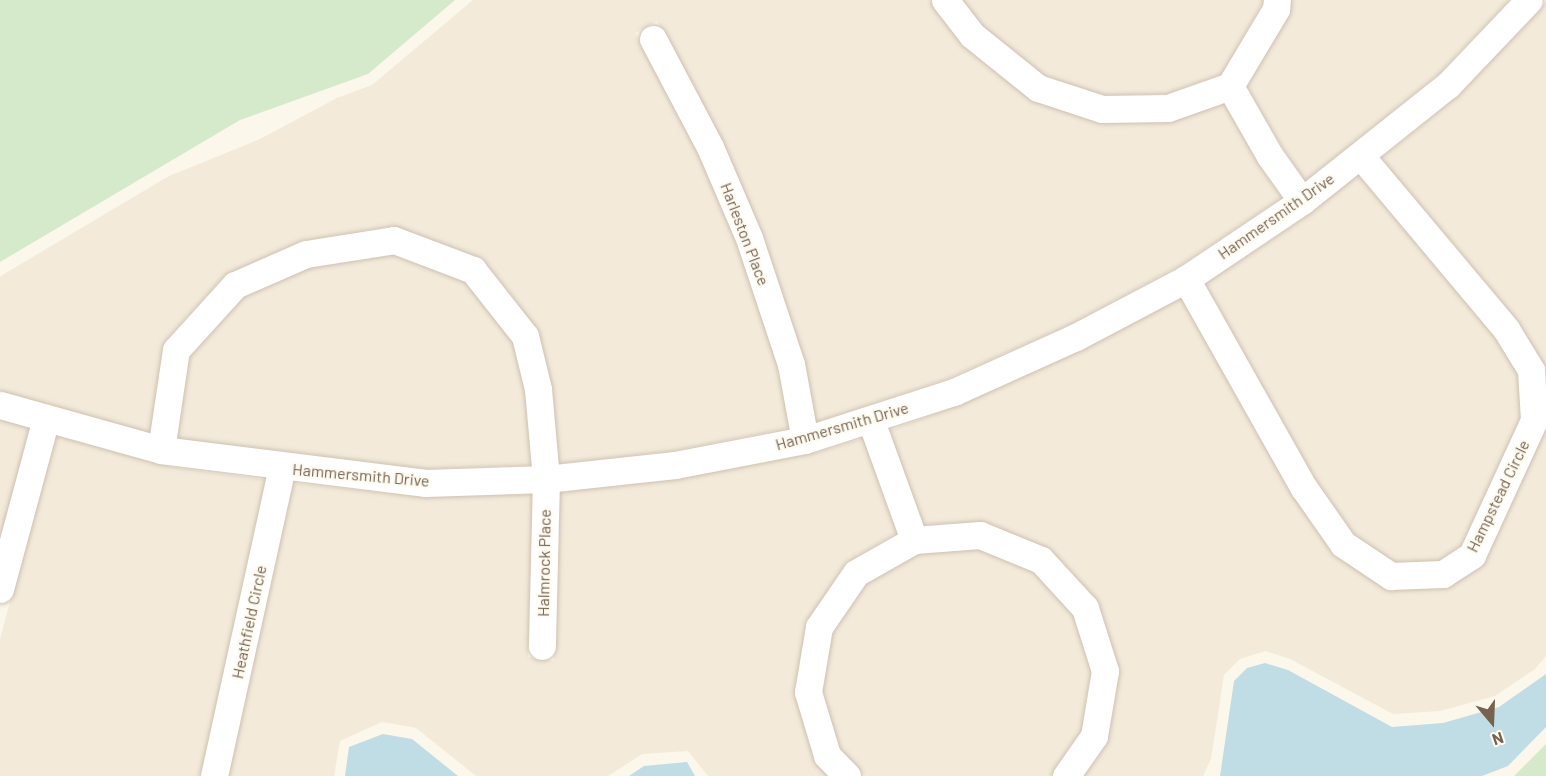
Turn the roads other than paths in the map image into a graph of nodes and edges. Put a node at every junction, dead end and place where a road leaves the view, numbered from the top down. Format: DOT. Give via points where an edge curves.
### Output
graph roads {
  1 [pos="945,0"];
  2 [pos="1277,0"];
  3 [pos="1528,0"];
  4 [pos="653,39"];
  5 [pos="1230,86"];
  6 [pos="1361,156"];
  7 [pos="1302,201"];
  8 [pos="1186,279"];
  9 [pos="0,405"];
  10 [pos="46,419"];
  11 [pos="871,421"];
  12 [pos="805,440"];
  13 [pos="161,450"];
  14 [pos="282,468"];
  15 [pos="546,479"];
  16 [pos="914,540"];
  17 [pos="0,589"];
  18 [pos="542,646"];
  19 [pos="213,776"];
  20 [pos="847,776"];
  21 [pos="1066,776"];
  1 -- 5 [label="street" via="972,36 1038,88 1102,109 1168,108"];
  2 -- 5 [label="street" via="1276,9"];
  3 -- 6 [label="street, Hammersmith Drive" via="1448,86"];
  4 -- 12 [label="street, Harleston Place" via="710,147 749,238 791,364"];
  5 -- 7 [label="street" via="1270,156"];
  6 -- 7 [label="street, Hammersmith Drive"];
  6 -- 8 [label="street, Hampstead Circle" via="1506,329 1531,370 1534,420 1472,555 1443,574 1391,576 1343,544 1304,488"];
  7 -- 8 [label="street, Hammersmith Drive"];
  8 -- 11 [label="street, Hammersmith Drive" via="1076,337 954,392"];
  9 -- 10 [label="street, Hammersmith Drive"];
  10 -- 13 [label="street, Hammersmith Drive"];
  10 -- 17 [label="street"];
  11 -- 12 [label="street, Hammersmith Drive"];
  11 -- 16 [label="street"];
  12 -- 15 [label="street, Hammersmith Drive" via="675,465"];
  13 -- 14 [label="street, Hammersmith Drive"];
  13 -- 15 [label="street, Halmrock Place" via="176,350 235,285 306,254 394,240 473,270 525,336 538,389"];
  14 -- 15 [label="street, Hammersmith Drive" via="426,483"];
  14 -- 19 [label="street, Heathfield Circle"];
  15 -- 18 [label="street, Halmrock Place"];
  16 -- 20 [label="street" via="856,573 819,627 808,692 827,755"];
  16 -- 21 [label="street" via="980,535 1041,560 1086,608 1104,671 1094,736"];
}
